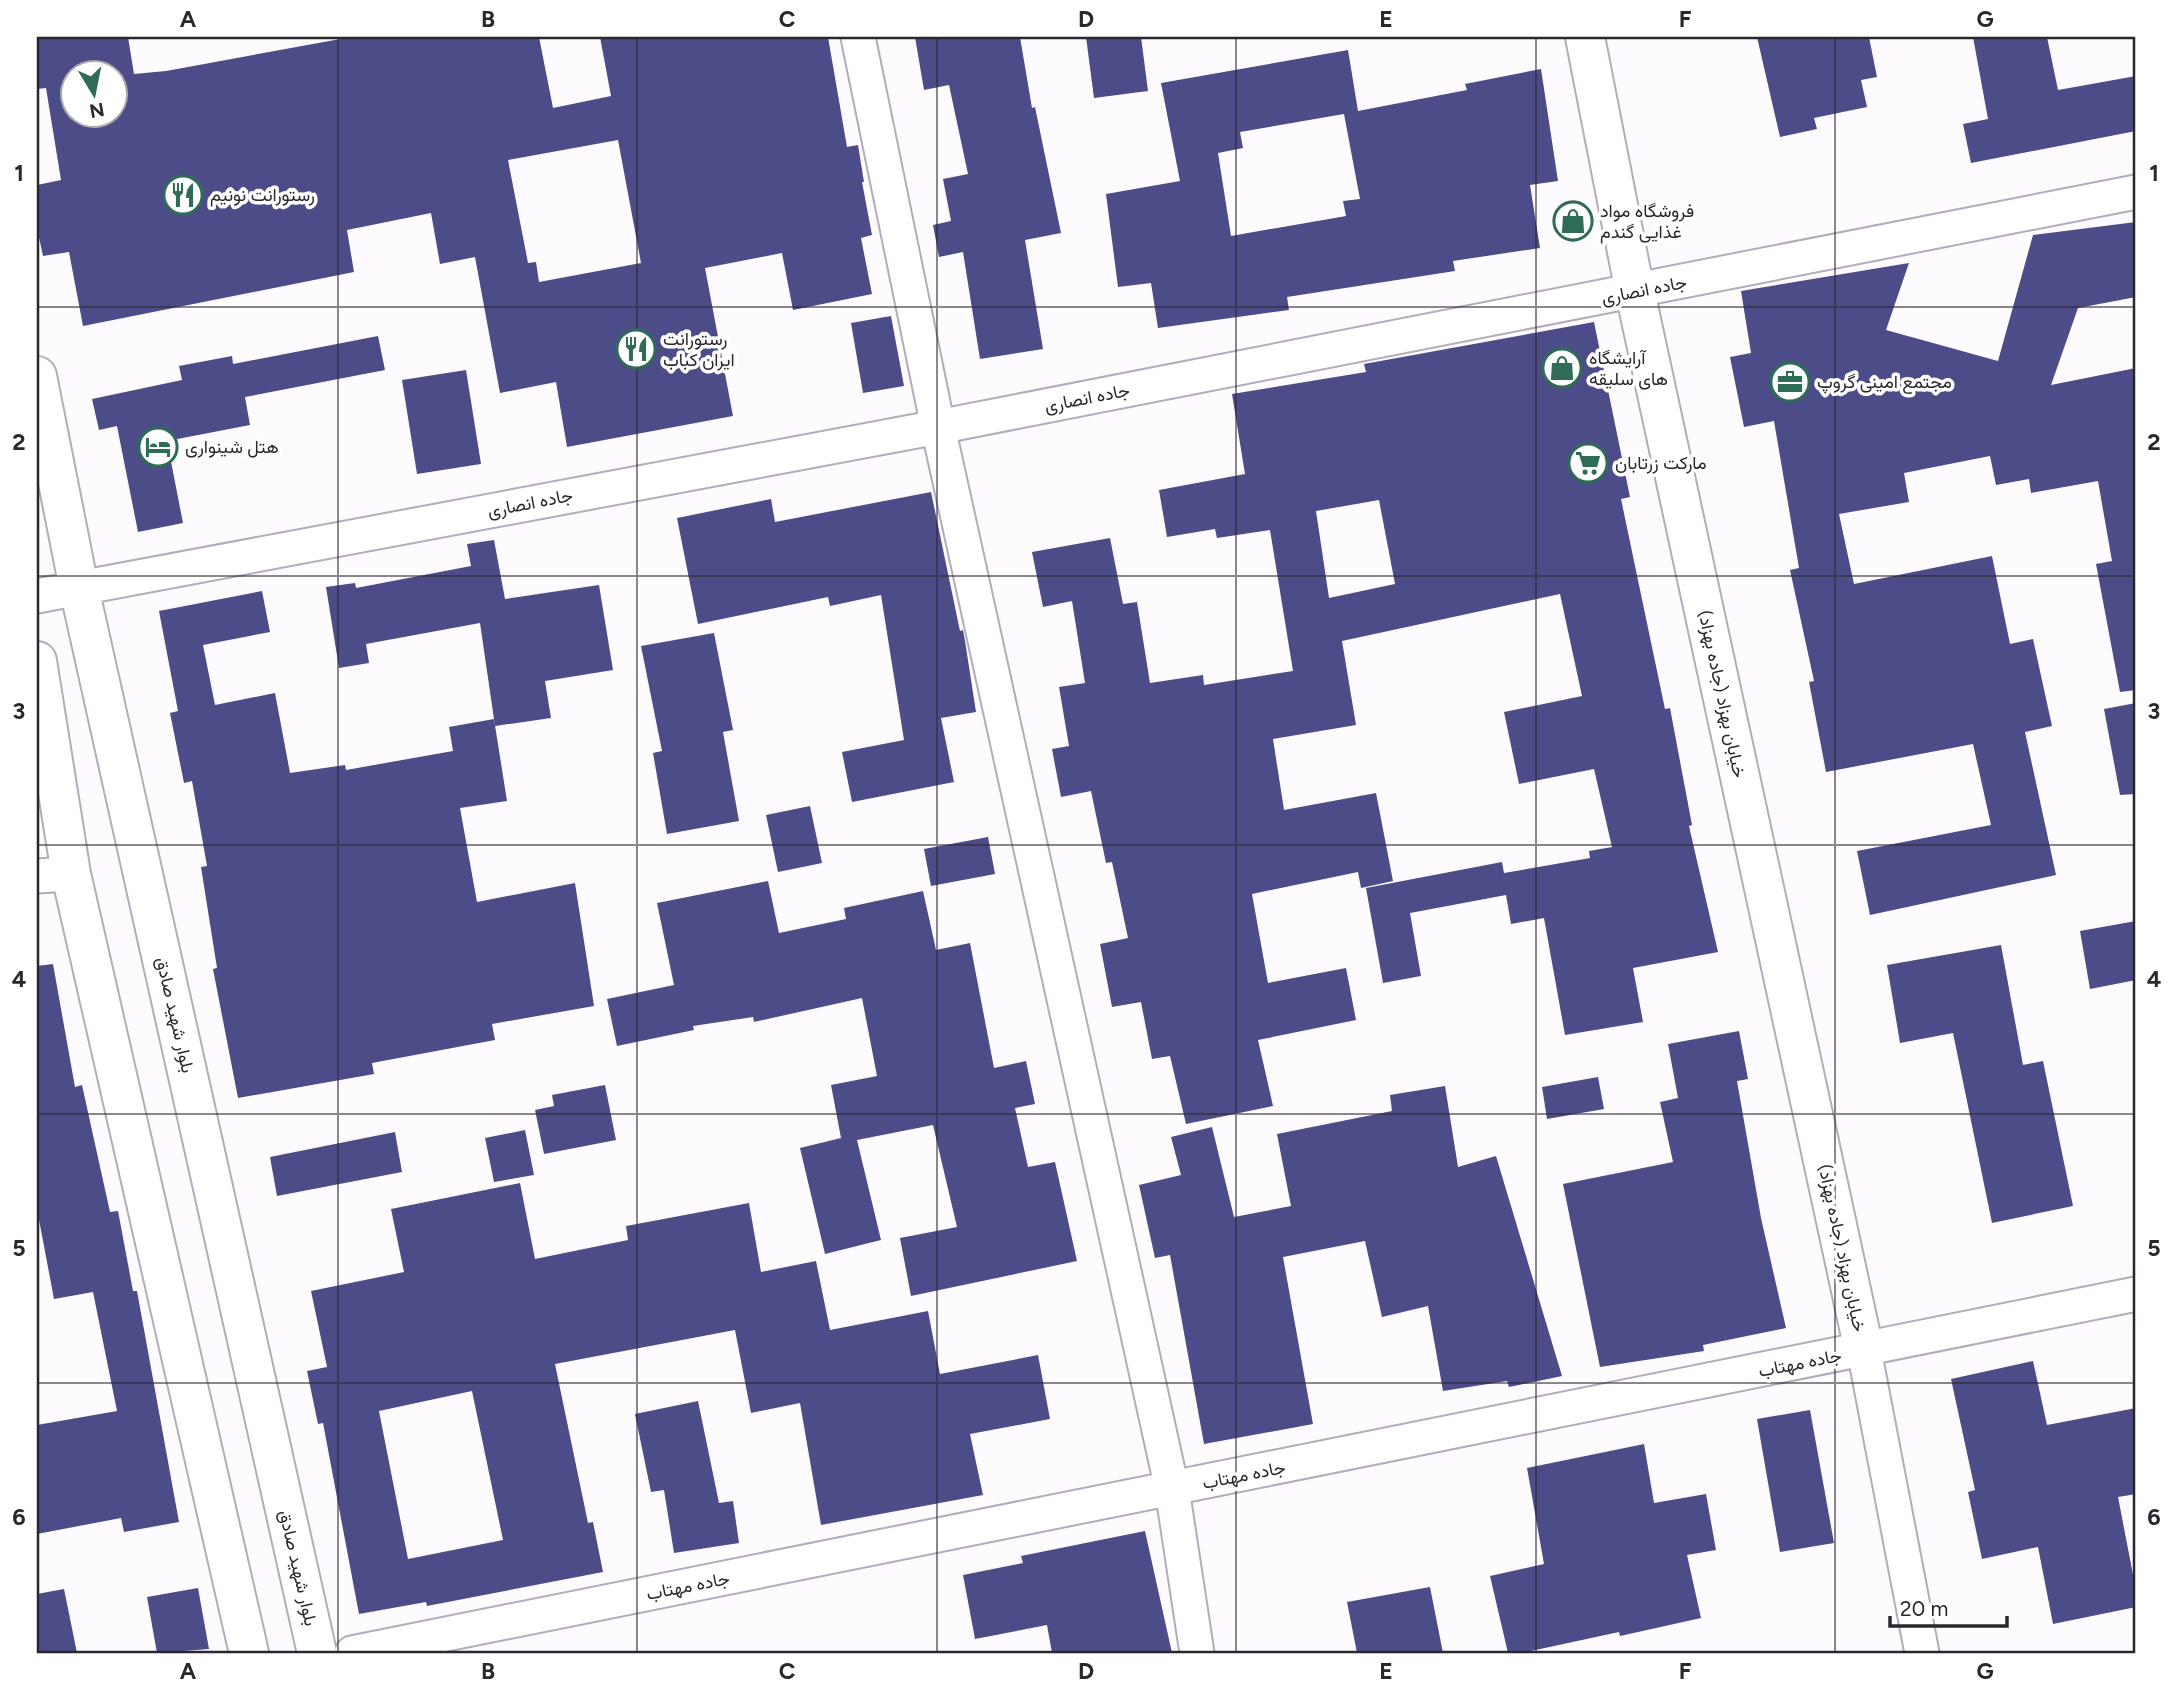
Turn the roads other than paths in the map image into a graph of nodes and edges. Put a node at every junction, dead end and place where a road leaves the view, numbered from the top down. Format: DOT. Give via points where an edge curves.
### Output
graph roads {
  1 [pos="858,37"];
  2 [pos="1584,37"];
  3 [pos="2136,192"];
  4 [pos="1635,292"];
  5 [pos="37,376"];
  6 [pos="938,427"];
  7 [pos="79,587"];
  8 [pos="37,596"];
  9 [pos="37,661"];
  10 [pos="54,875"];
  11 [pos="2136,1294"];
  12 [pos="1864,1350"];
  13 [pos="1172,1489"];
  14 [pos="249,1653"];
  15 [pos="317,1653"];
  16 [pos="352,1653"];
  17 [pos="1198,1653"];
  18 [pos="1922,1653"];
  1 -- 6 [label="street"];
  2 -- 4 [label="main road, خیابان بهزاد (جاده بهزاد)"];
  3 -- 4 [label="street, جاده انصاری"];
  4 -- 6 [label="street, جاده انصاری"];
  4 -- 12 [label="main road, خیابان بهزاد (جاده بهزاد)"];
  5 -- 7 [label="main road, بلوار شهید صادق"];
  6 -- 7 [label="street, جاده انصاری"];
  6 -- 13 [label="street"];
  7 -- 8 [label="street, جاده انصاری"];
  7 -- 15 [label="main road, بلوار شهید صادق"];
  9 -- 10 [label="main road"];
  10 -- 14 [label="main road"];
  11 -- 12 [label="street, جاده مهتاب"];
  12 -- 13 [label="street, جاده مهتاب"];
  12 -- 18 [label="street"];
  13 -- 16 [label="street, جاده مهتاب"];
  13 -- 17 [label="street"];
}
